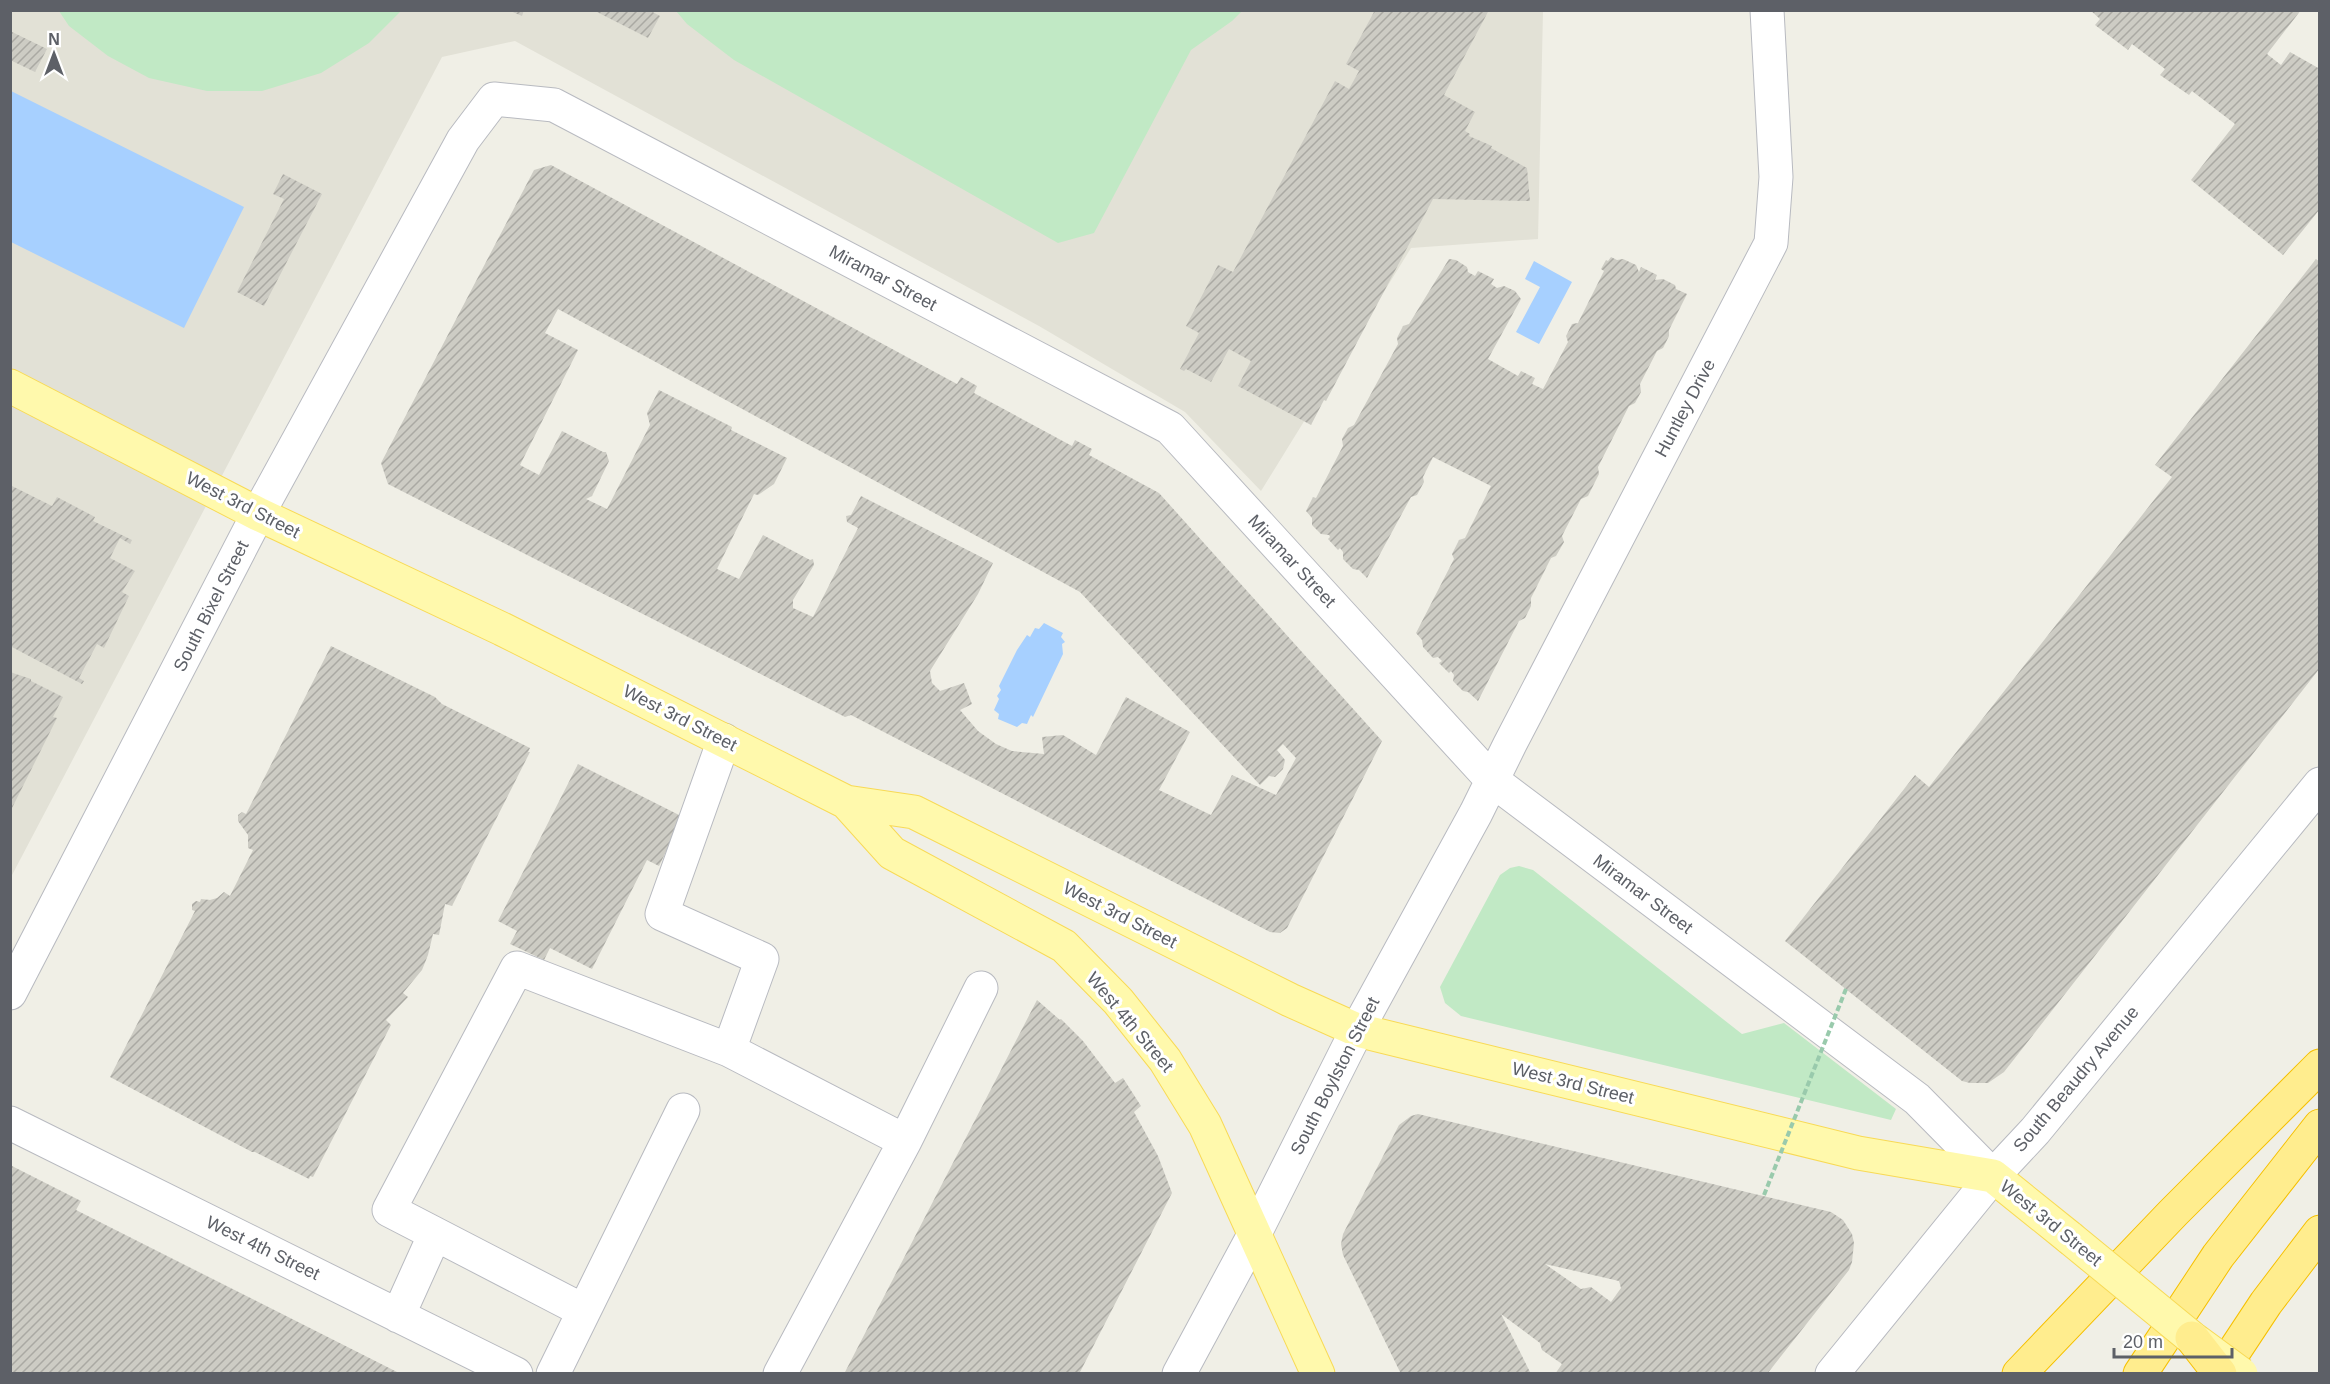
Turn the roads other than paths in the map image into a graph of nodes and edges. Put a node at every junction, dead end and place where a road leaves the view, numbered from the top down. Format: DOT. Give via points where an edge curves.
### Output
graph roads {
  1 [pos="1767,10"];
  2 [pos="494,99"];
  3 [pos="10,386"];
  4 [pos="258,514"];
  5 [pos="724,740"];
  6 [pos="1492,780"];
  7 [pos="2319,784"];
  8 [pos="846,802"];
  9 [pos="981,988"];
  10 [pos="10,993"];
  11 [pos="1357,1030"];
  12 [pos="729,1050"];
  13 [pos="2319,1066"];
  14 [pos="683,1110"];
  15 [pos="10,1123"];
  16 [pos="2319,1126"];
  17 [pos="905,1141"];
  18 [pos="1993,1176"];
  19 [pos="2319,1232"];
  20 [pos="1255,1233"];
  21 [pos="435,1234"];
  22 [pos="584,1311"];
  23 [pos="398,1316"];
  24 [pos="2192,1338"];
  25 [pos="516,1374"];
  26 [pos="553,1374"];
  27 [pos="780,1374"];
  28 [pos="1179,1374"];
  29 [pos="1318,1374"];
  30 [pos="1832,1374"];
  31 [pos="2019,1374"];
  32 [pos="2140,1374"];
  33 [pos="2220,1374"];
  34 [pos="2241,1374"];
  1 -- 6 [label="street, Huntley Drive" via="1776,177 1771,243"];
  2 -- 4 [label="street, South Bixel Street" via="463,140"];
  2 -- 6 [label="street, Miramar Street" via="555,105 1170,429"];
  3 -- 4 [label="main road, West 3rd Street"];
  4 -- 5 [label="main road, West 3rd Street" via="502,628"];
  4 -- 10 [label="street, South Bixel Street"];
  5 -- 8 [label="main road, West 3rd Street"];
  5 -- 12 [label="street" via="662,914 762,959"];
  6 -- 11 [label="street, South Boylston Street"];
  6 -- 18 [label="street, Miramar Street" via="1917,1098"];
  7 -- 18 [label="street, South Beaudry Avenue" via="2035,1131"];
  8 -- 11 [label="main road, West 3rd Street" via="914,812"];
  8 -- 20 [label="main road, West 4th Street" via="892,853 1064,946 1118,1001 1165,1060 1205,1125"];
  9 -- 17 [label="street"];
  11 -- 18 [label="main road, West 3rd Street" via="1858,1153"];
  11 -- 20 [label="street, South Boylston Street"];
  12 -- 17 [label="street"];
  12 -- 21 [label="street" via="517,968 389,1210"];
  13 -- 31 [label="highway"];
  14 -- 22 [label="street"];
  15 -- 23 [label="street, West 4th Street"];
  16 -- 32 [label="highway" via="2218,1256"];
  17 -- 27 [label="street"];
  18 -- 24 [label="main road, West 3rd Street, bridge"];
  18 -- 30 [label="street, South Beaudry Avenue"];
  19 -- 33 [label="highway"];
  20 -- 28 [label="street, South Boylston Street"];
  20 -- 29 [label="main road, West 4th Street"];
  21 -- 22 [label="street"];
  21 -- 23 [label="street"];
  22 -- 26 [label="street"];
  23 -- 25 [label="street, West 4th Street"];
  24 -- 33 [label="highway, bridge"];
  24 -- 34 [label="main road, West 3rd Street, bridge"];
}
